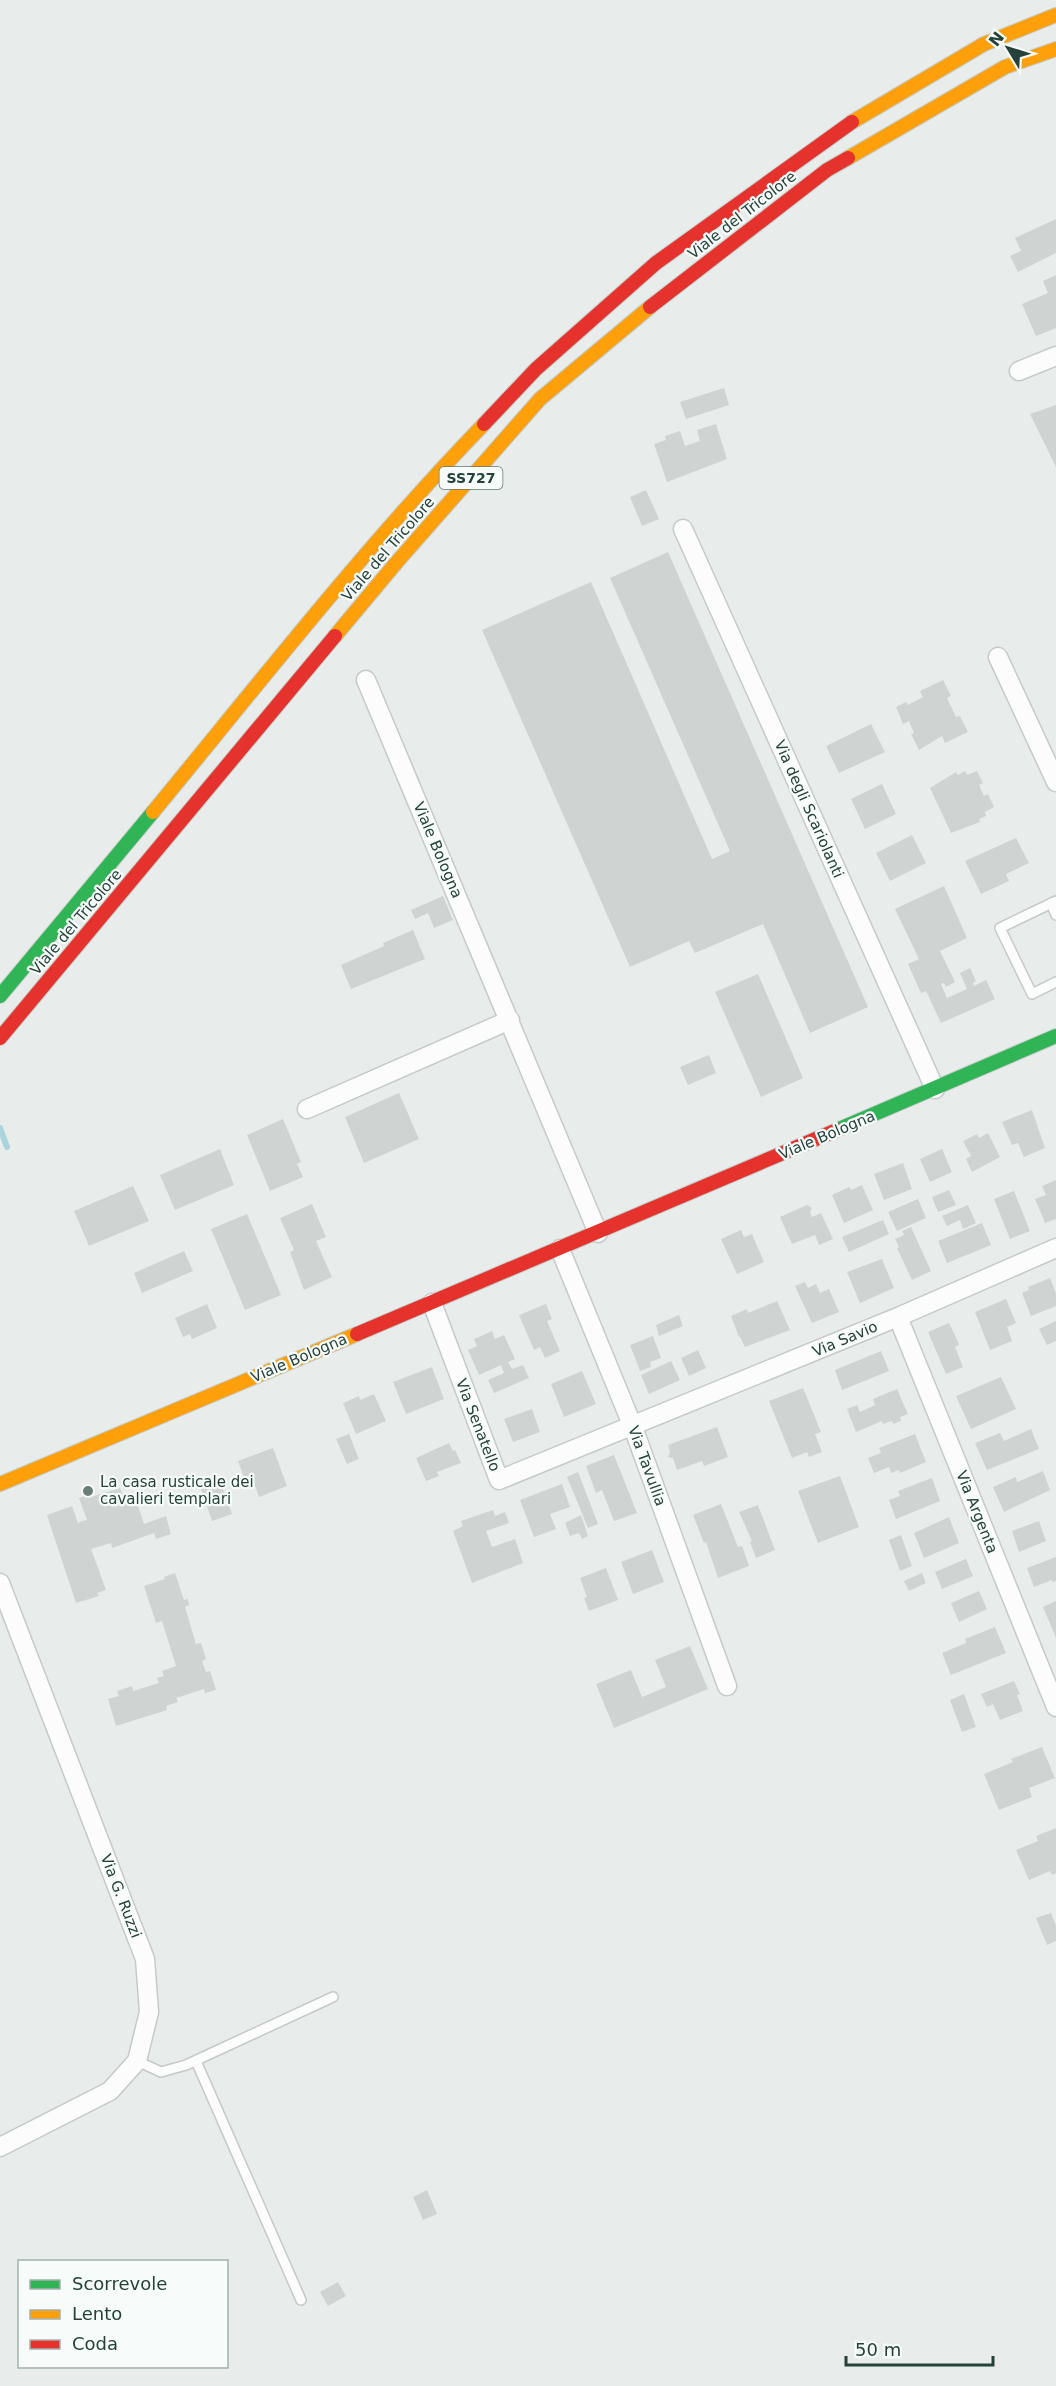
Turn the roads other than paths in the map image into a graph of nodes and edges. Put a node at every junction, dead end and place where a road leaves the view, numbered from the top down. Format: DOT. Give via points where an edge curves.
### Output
graph roads {
  1 [pos="1056,15"];
  2 [pos="1056,49"];
  3 [pos="1056,356"];
  4 [pos="1019,371"];
  5 [pos="683,529"];
  6 [pos="998,657"];
  7 [pos="366,680"];
  8 [pos="1056,782"];
  9 [pos="1053,902"];
  10 [pos="1056,915"];
  11 [pos="1056,982"];
  12 [pos="0,996"];
  13 [pos="510,1020"];
  14 [pos="1056,1036"];
  15 [pos="0,1038"];
  16 [pos="935,1089"];
  17 [pos="307,1109"];
  18 [pos="598,1233"];
  19 [pos="560,1248"];
  20 [pos="1056,1248"];
  21 [pos="432,1303"];
  22 [pos="898,1317"];
  23 [pos="633,1427"];
  24 [pos="0,1484"];
  25 [pos="0,1583"];
  26 [pos="727,1686"];
  27 [pos="1056,1707"];
  28 [pos="333,1997"];
  29 [pos="137,2061"];
  30 [pos="196,2061"];
  31 [pos="0,2146"];
  32 [pos="301,2300"];
  1 -- 12 [label="main road, Viale del Tricolore / SS727" via="984,44 846,126 656,263 536,369 442,467 376,544"];
  2 -- 15 [label="main road, Viale del Tricolore / SS727" via="1005,67 827,170 642,313 540,399 396,563"];
  3 -- 4 [label="street"];
  5 -- 16 [label="street, Via degli Scariolanti"];
  6 -- 8 [label="street"];
  7 -- 13 [label="street, Viale Bologna"];
  9 -- 10 [label="lane"];
  9 -- 11 [label="lane" via="1000,928 1032,994"];
  13 -- 17 [label="street"];
  13 -- 18 [label="street, Viale Bologna"];
  14 -- 16 [label="main road, Viale Bologna"];
  16 -- 18 [label="main road, Viale Bologna"];
  18 -- 19 [label="main road, Viale Bologna"];
  19 -- 21 [label="main road, Viale Bologna"];
  19 -- 23 [label="street, Via Tavullia"];
  20 -- 22 [label="street, Via Savio"];
  21 -- 23 [label="street, Via Senatello" via="499,1480"];
  21 -- 24 [label="main road, Viale Bologna"];
  22 -- 23 [label="street, Via Savio"];
  22 -- 27 [label="street, Via Argenta"];
  23 -- 26 [label="street, Via Tavullia"];
  25 -- 29 [label="street, Via G. Ruzzi" via="146,1959 149,2012"];
  28 -- 30 [label="lane"];
  29 -- 30 [label="lane" via="161,2072"];
  29 -- 31 [label="street, Via G. Ruzzi" via="110,2091"];
  30 -- 32 [label="lane"];
}
